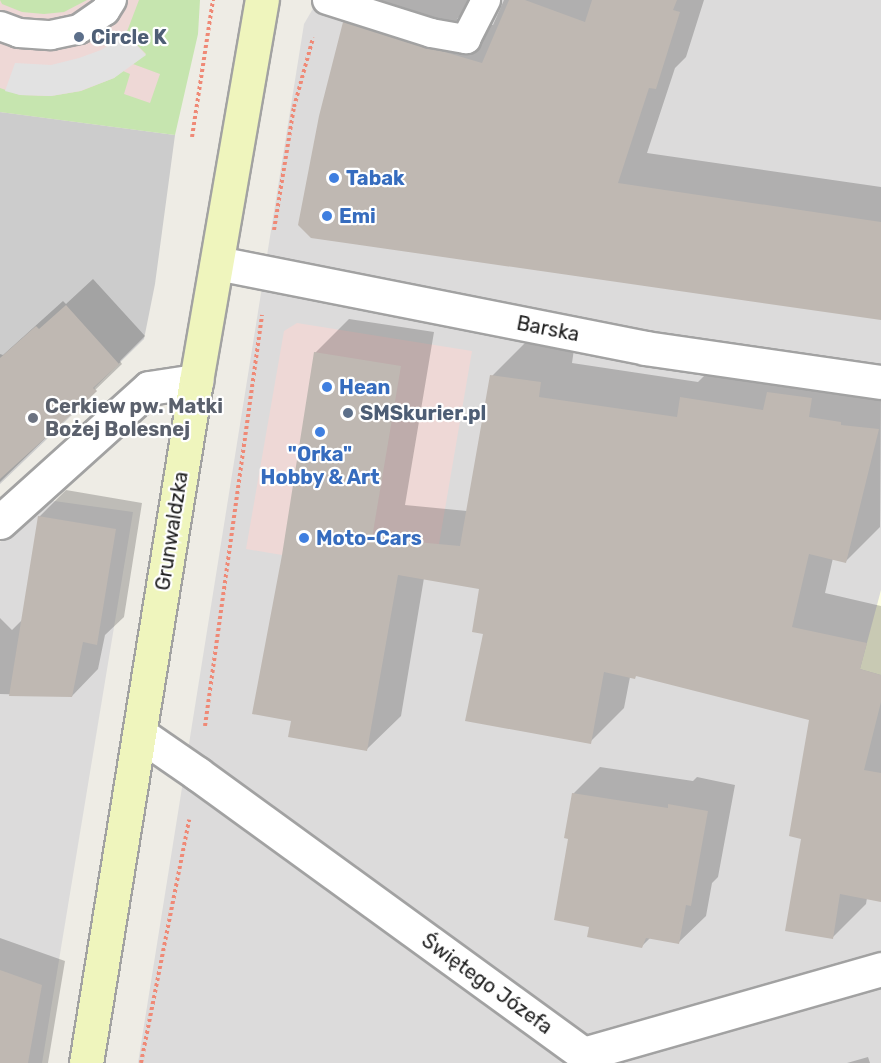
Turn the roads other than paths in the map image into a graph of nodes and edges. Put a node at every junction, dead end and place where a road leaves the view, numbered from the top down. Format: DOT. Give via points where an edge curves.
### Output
graph roads {
  1 [pos="112,0"];
  2 [pos="262,0"];
  3 [pos="327,0"];
  4 [pos="486,0"];
  5 [pos="0,26"];
  6 [pos="217,263"];
  7 [pos="196,381"];
  8 [pos="881,382"];
  9 [pos="0,522"];
  10 [pos="140,734"];
  11 [pos="881,969"];
  12 [pos="580,1058"];
  13 [pos="86,1063"];
  1 -- 5 [label="lane" via="105,11 79,29 51,35 19,33"];
  2 -- 6 [label="main road, Grunwaldzka"];
  3 -- 4 [label="lane" via="431,33 466,39"];
  6 -- 7 [label="main road, Grunwaldzka"];
  6 -- 8 [label="street, Barska" via="645,348"];
  7 -- 9 [label="street" via="148,388"];
  7 -- 10 [label="main road, Grunwaldzka"];
  10 -- 12 [label="street, Świętego Józefa"];
  10 -- 13 [label="main road, Grunwaldzka"];
  11 -- 12 [label="street, Świętego Józefa"];
}
